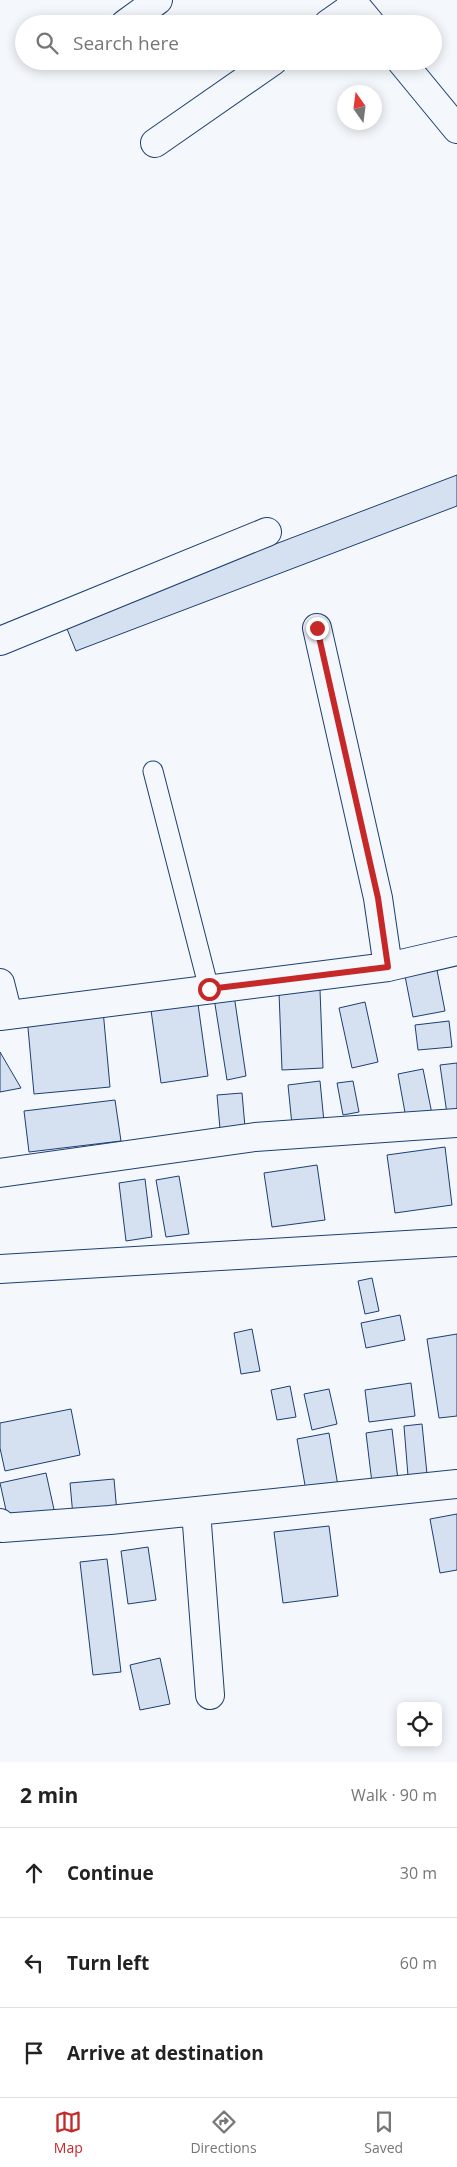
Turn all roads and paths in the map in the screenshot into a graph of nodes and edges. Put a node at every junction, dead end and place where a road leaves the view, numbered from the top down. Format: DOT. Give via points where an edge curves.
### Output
graph roads {
  1 [pos="158,0"];
  2 [pos="137,15"];
  3 [pos="261,70"];
  4 [pos="408,70"];
  5 [pos="457,129"];
  6 [pos="155,143"];
  7 [pos="267,532"];
  8 [pos="317,628"];
  9 [pos="0,641"];
  10 [pos="153,771"];
  11 [pos="457,951"];
  12 [pos="388,967"];
  13 [pos="0,983"];
  14 [pos="209,989"];
  15 [pos="4,1015"];
  16 [pos="457,1123"];
  17 [pos="0,1173"];
  18 [pos="457,1242"];
  19 [pos="0,1269"];
  20 [pos="457,1484"];
  21 [pos="196,1511"];
  22 [pos="0,1523"];
  23 [pos="210,1695"];
  1 -- 2 [label="street"];
  3 -- 6 [label="street"];
  4 -- 5 [label="street"];
  7 -- 9 [label="street"];
  8 -- 12 [label="street" via="378,898"];
  10 -- 14 [label="lane"];
  11 -- 12 [label="street"];
  12 -- 14 [label="street"];
  13 -- 15 [label="street"];
  14 -- 15 [label="street"];
  16 -- 17 [label="street" via="255,1137"];
  18 -- 19 [label="street"];
  20 -- 21 [label="street"];
  21 -- 22 [label="street" via="2,1528"];
  21 -- 23 [label="street"];
}
